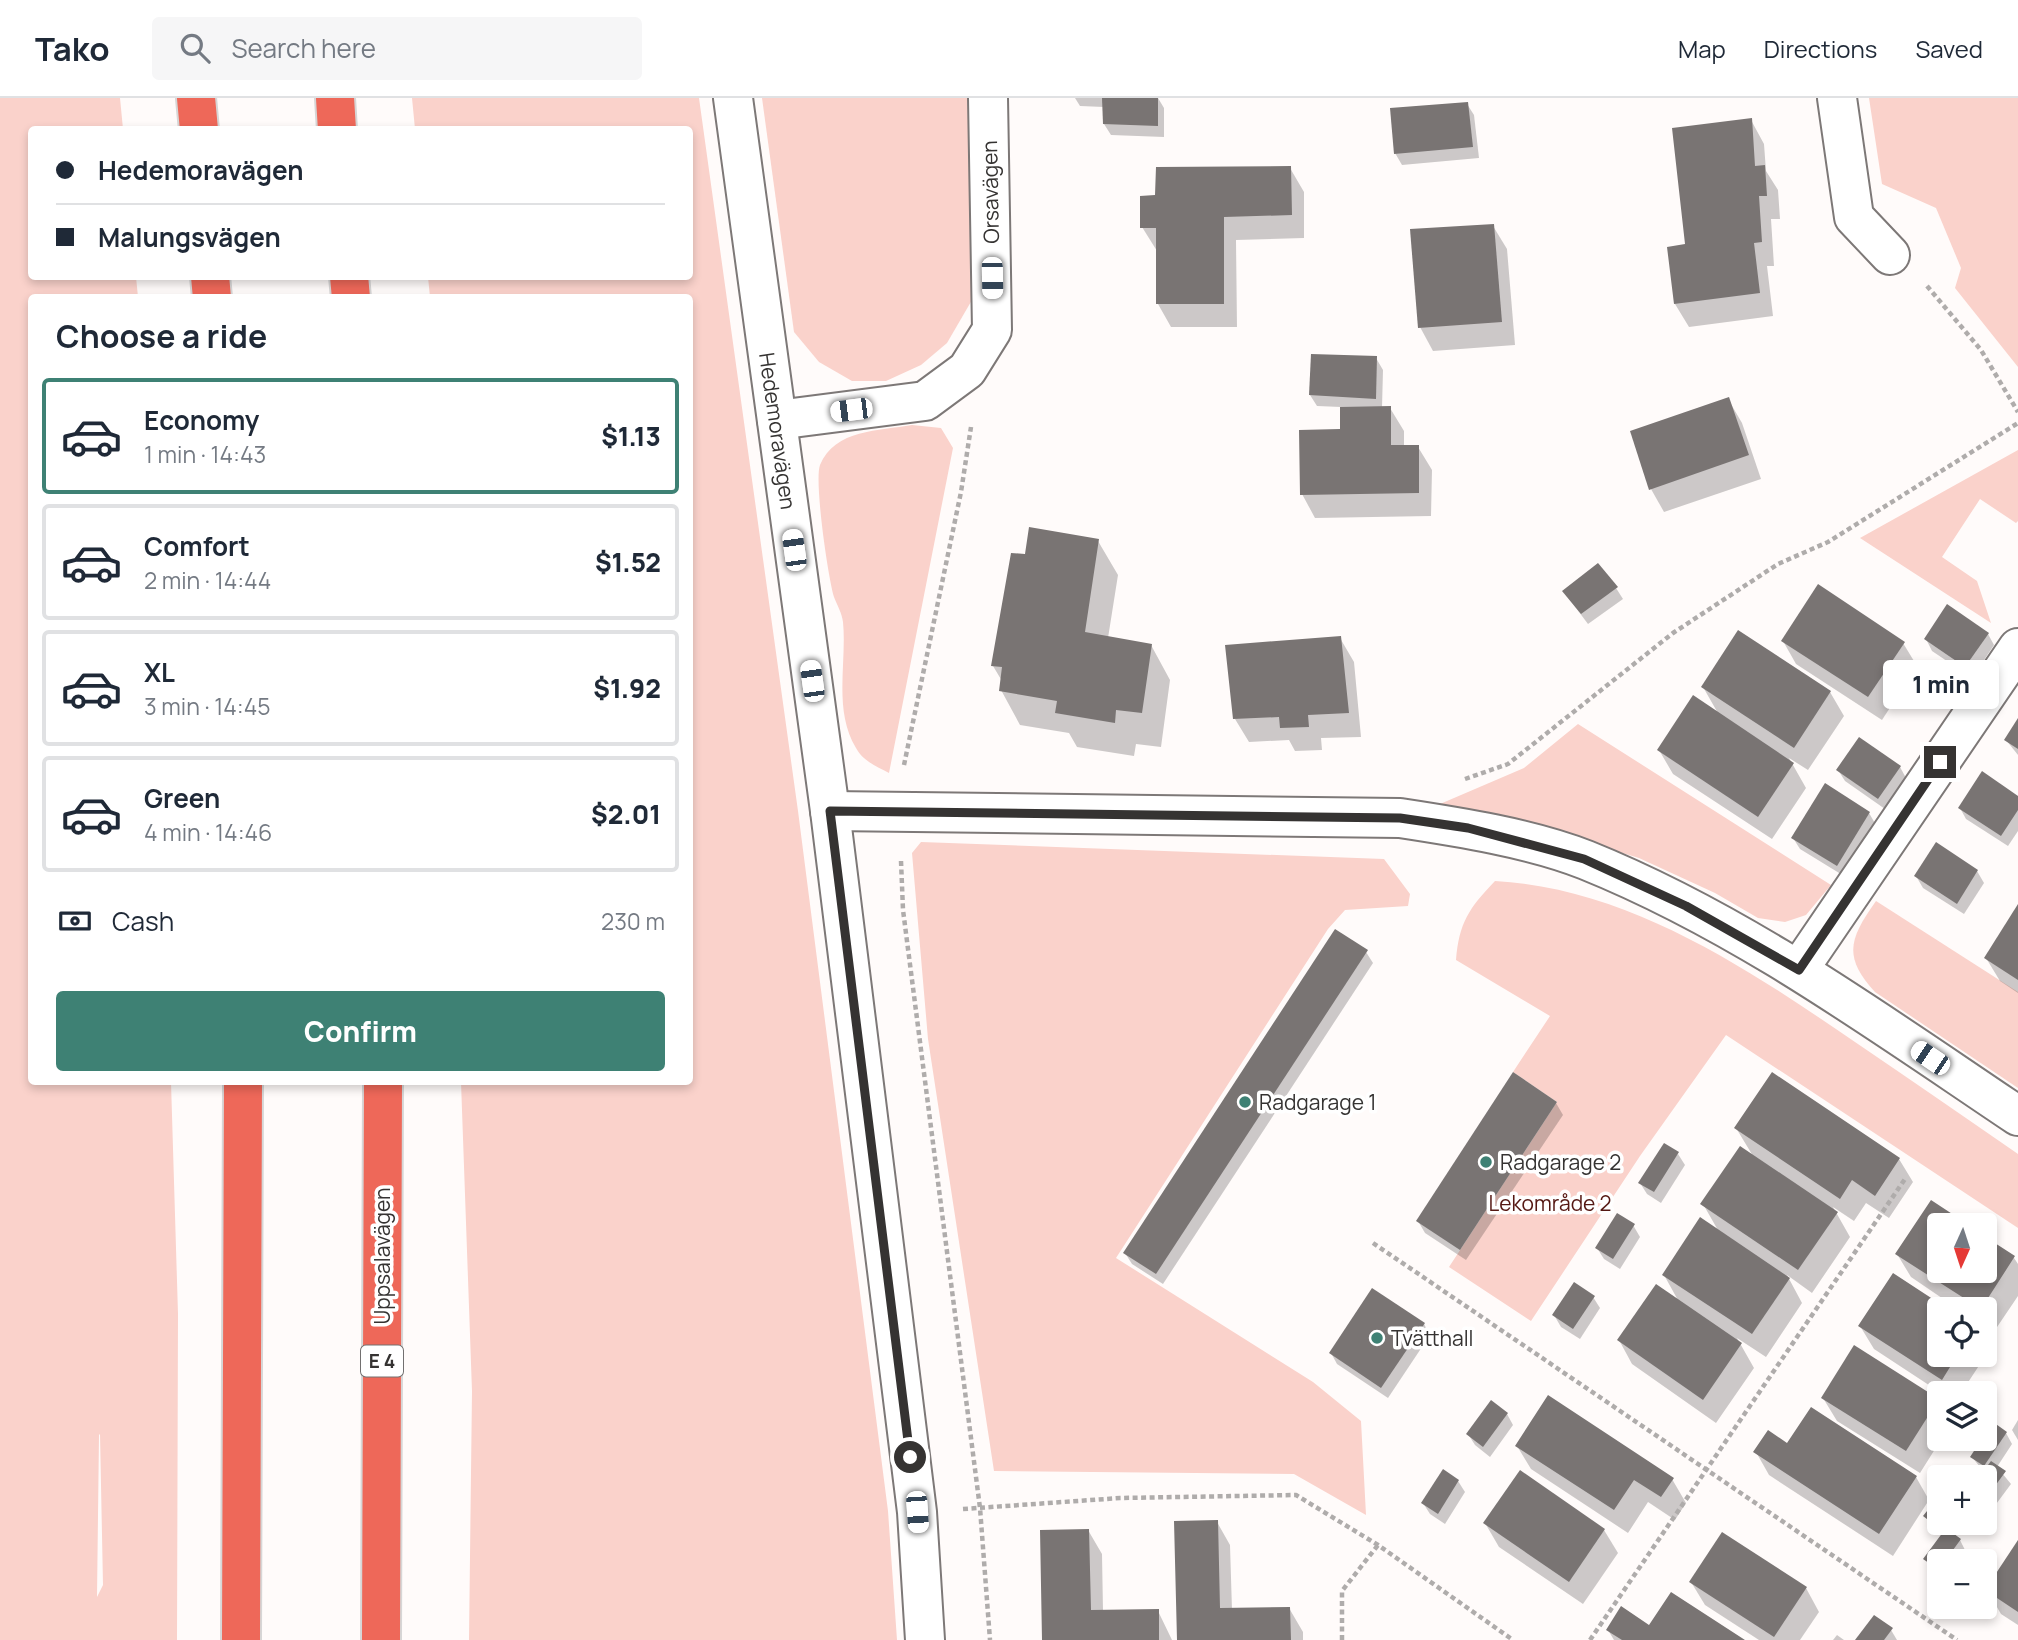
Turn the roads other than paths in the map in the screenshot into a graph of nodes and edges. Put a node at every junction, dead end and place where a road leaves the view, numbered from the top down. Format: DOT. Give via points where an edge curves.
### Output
graph roads {
  1 [pos="196,98"];
  2 [pos="335,98"];
  3 [pos="733,98"];
  4 [pos="988,98"];
  5 [pos="1838,98"];
  6 [pos="199,126"];
  7 [pos="337,126"];
  8 [pos="1891,255"];
  9 [pos="777,419"];
  10 [pos="2018,648"];
  11 [pos="830,811"];
  12 [pos="1799,970"];
  13 [pos="243,1085"];
  14 [pos="383,1085"];
  15 [pos="2018,1116"];
  16 [pos="241,1640"];
  17 [pos="381,1640"];
  18 [pos="925,1640"];
  1 -- 6 [label="highway"];
  2 -- 7 [label="highway"];
  3 -- 9 [label="street, Hedemoravägen"];
  4 -- 9 [label="street, Orsavägen" via="992,330 967,370 925,401"];
  5 -- 8 [label="street" via="1854,217"];
  9 -- 11 [label="street, Hedemoravägen"];
  10 -- 12 [label="street"];
  11 -- 12 [label="street" via="1400,818 1468,828 1584,859 1686,906"];
  11 -- 18 [label="street, Hedemoravägen" via="917,1512"];
  12 -- 15 [label="street"];
  13 -- 16 [label="highway"];
  14 -- 17 [label="highway, Uppsalavägen / E 4"];
}
